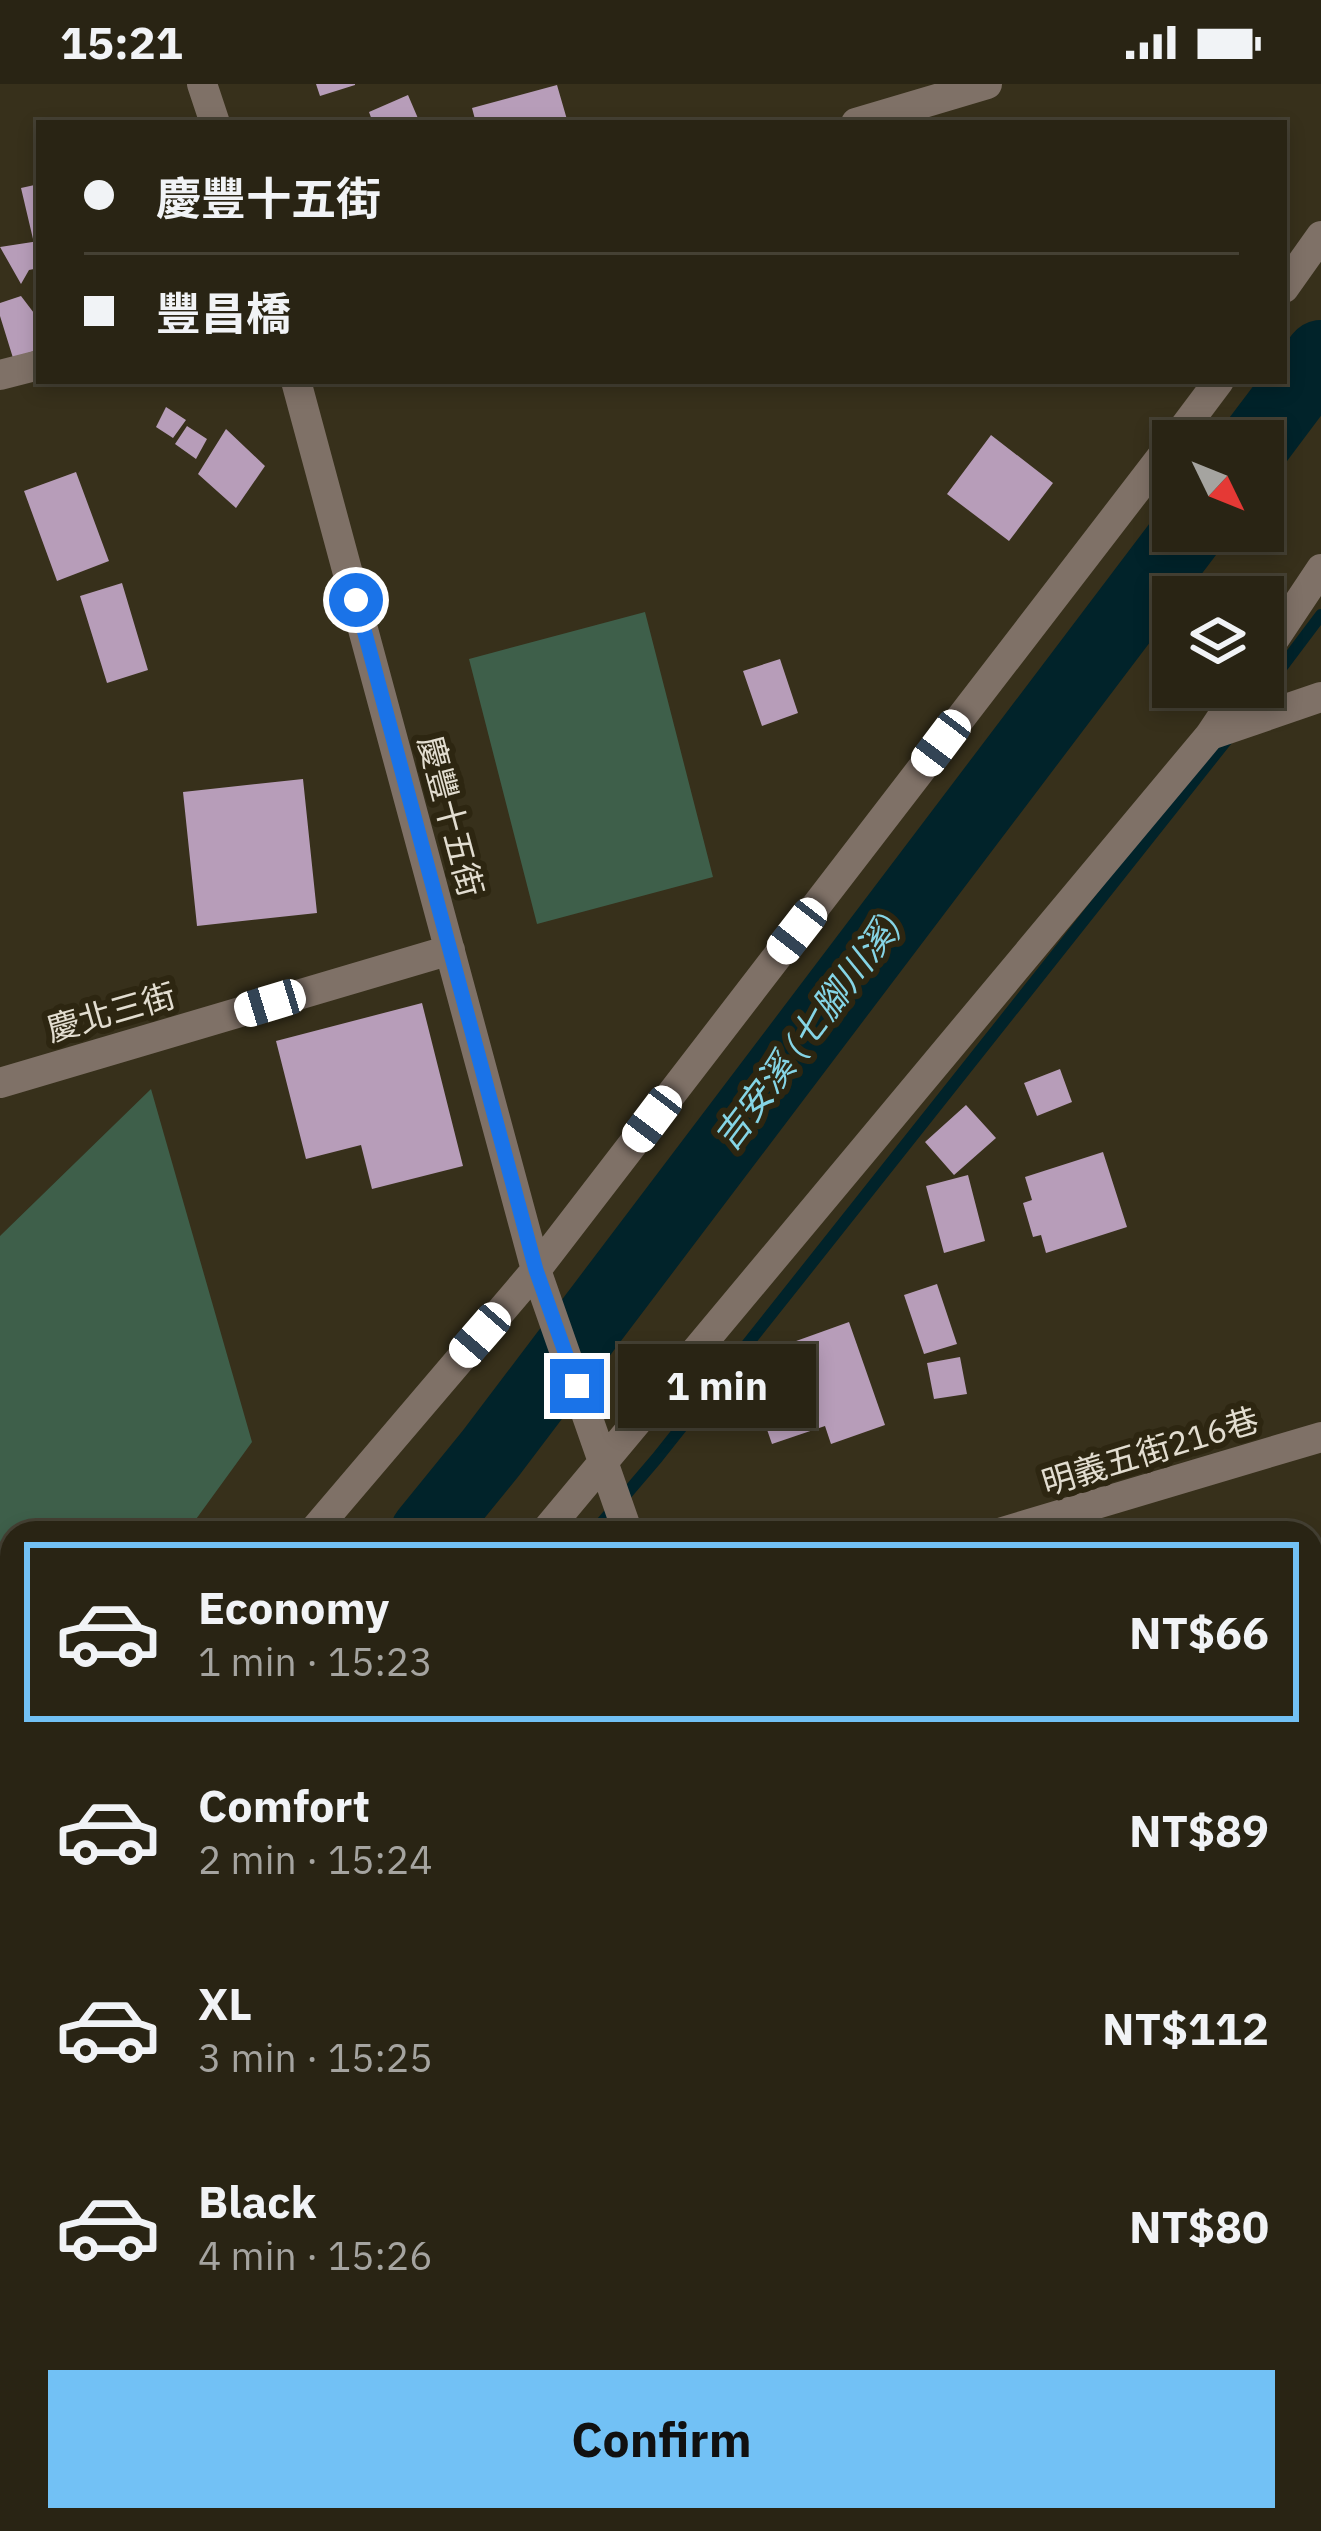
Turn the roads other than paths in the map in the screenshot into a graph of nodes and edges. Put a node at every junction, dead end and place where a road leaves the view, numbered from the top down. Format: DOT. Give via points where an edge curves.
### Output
graph roads {
  1 [pos="202,84"];
  2 [pos="987,84"];
  3 [pos="214,120"];
  4 [pos="866,120"];
  5 [pos="1321,236"];
  6 [pos="1287,284"];
  7 [pos="36,366"];
  8 [pos="0,375"];
  9 [pos="297,384"];
  10 [pos="1217,384"];
  11 [pos="1189,420"];
  12 [pos="1152,468"];
  13 [pos="1321,568"];
  14 [pos="1284,624"];
  15 [pos="1321,698"];
  16 [pos="1228,708"];
  17 [pos="1210,735"];
  18 [pos="450,950"];
  19 [pos="0,1083"];
  20 [pos="536,1270"];
  21 [pos="1321,1437"];
  22 [pos="603,1463"];
  23 [pos="322,1521"];
  24 [pos="554,1521"];
  25 [pos="624,1521"];
  26 [pos="1039,1521"];
  1 -- 3 [label="street"];
  2 -- 4 [label="street"];
  5 -- 6 [label="street"];
  7 -- 8 [label="street"];
  9 -- 18 [label="street, 慶豐十五街"];
  10 -- 11 [label="street"];
  12 -- 20 [label="street"];
  13 -- 14 [label="street"];
  15 -- 17 [label="street"];
  16 -- 17 [label="street"];
  17 -- 22 [label="street"];
  18 -- 19 [label="street, 慶北三街"];
  18 -- 20 [label="street, 慶豐十五街"];
  20 -- 22 [label="street, 慶豐十五街"];
  20 -- 23 [label="street"];
  21 -- 26 [label="street, 明義五街216巷"];
  22 -- 24 [label="street"];
  22 -- 25 [label="street, 慶豐十五街"];
}
